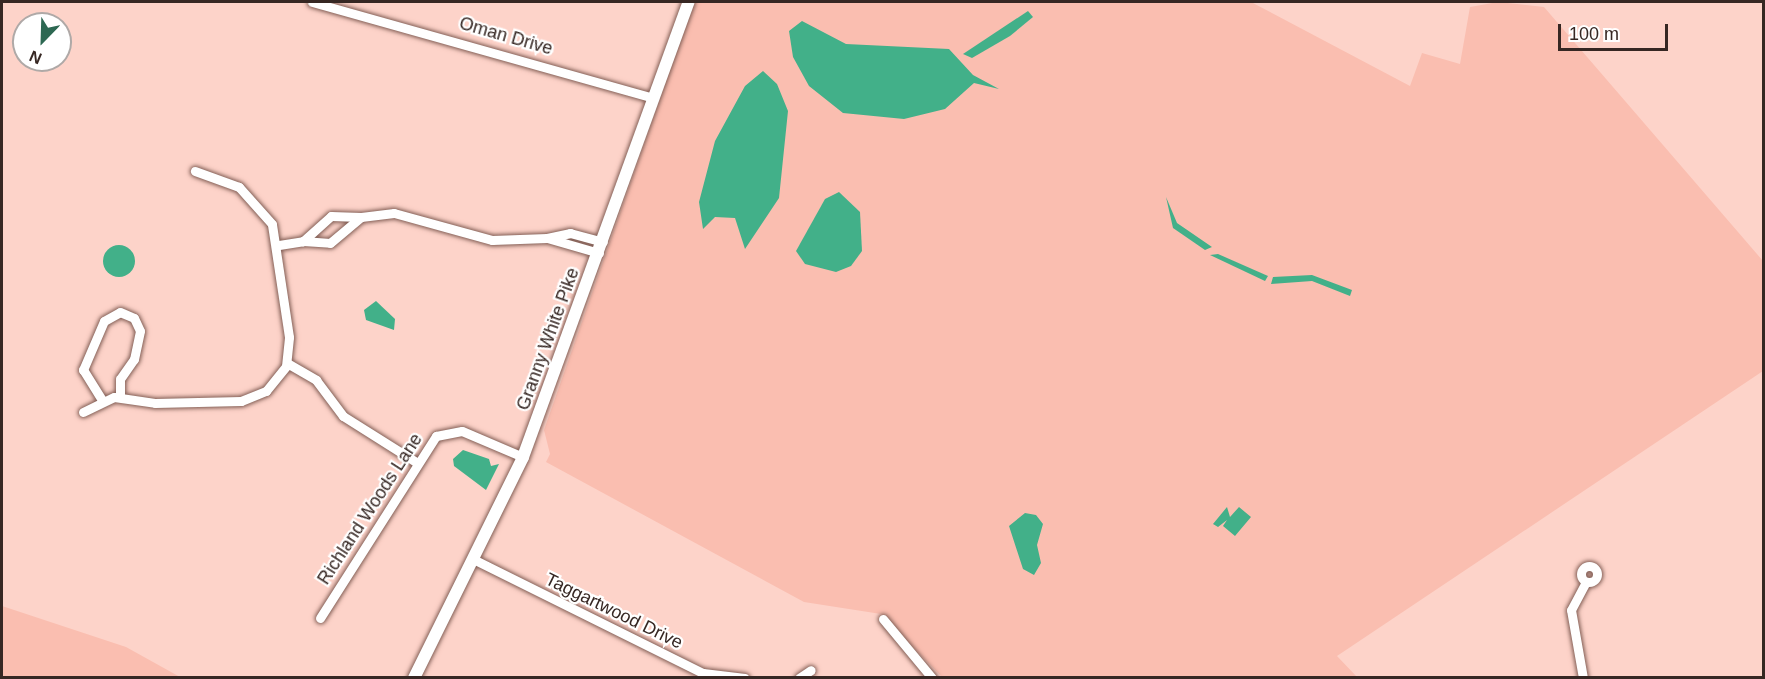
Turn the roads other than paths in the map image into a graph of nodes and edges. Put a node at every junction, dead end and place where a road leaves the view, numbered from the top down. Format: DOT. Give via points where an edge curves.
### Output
graph roads {
  1 [pos="312,2"];
  2 [pos="689,2"];
  3 [pos="654,98"];
  4 [pos="195,171"];
  5 [pos="361,218"];
  6 [pos="303,241"];
  7 [pos="279,245"];
  8 [pos="601,248"];
  9 [pos="286,363"];
  10 [pos="120,397"];
  11 [pos="102,400"];
  12 [pos="83,412"];
  13 [pos="524,457"];
  14 [pos="416,462"];
  15 [pos="473,559"];
  16 [pos="1586,582"];
  17 [pos="320,618"];
  18 [pos="883,619"];
  19 [pos="811,670"];
  20 [pos="702,676"];
  21 [pos="414,678"];
  22 [pos="745,678"];
  23 [pos="799,678"];
  24 [pos="932,678"];
  25 [pos="1583,678"];
  1 -- 3 [label="street, Oman Drive"];
  2 -- 3 [label="main road, Granny White Pike"];
  3 -- 8 [label="main road, Granny White Pike"];
  4 -- 7 [label="street" via="228,181 250,196 269,219"];
  5 -- 6 [label="street" via="330,243"];
  5 -- 6 [label="street" via="331,216"];
  5 -- 8 [label="street" via="408,214 498,241 548,238"];
  6 -- 7 [label="street"];
  7 -- 9 [label="street" via="290,337"];
  8 -- 13 [label="main road, Granny White Pike"];
  9 -- 10 [label="street" via="270,388 241,401 154,403"];
  9 -- 14 [label="street" via="316,380 343,416"];
  10 -- 11 [label="street"];
  10 -- 11 [label="street" via="120,379 134,359 140,331 134,318 120,312 104,321 83,370"];
  11 -- 12 [label="street"];
  13 -- 14 [label="street, Richland Woods Lane" via="452,430 433,439"];
  13 -- 15 [label="main road, Granny White Pike"];
  14 -- 17 [label="street, Richland Woods Lane"];
  15 -- 20 [label="street, Taggartwood Drive"];
  15 -- 21 [label="main road, Granny White Pike"];
  16 -- 25 [label="street" via="1571,610"];
  18 -- 24 [label="street"];
  19 -- 23 [label="street"];
  20 -- 22 [label="street, Taggartwood Drive"];
}
